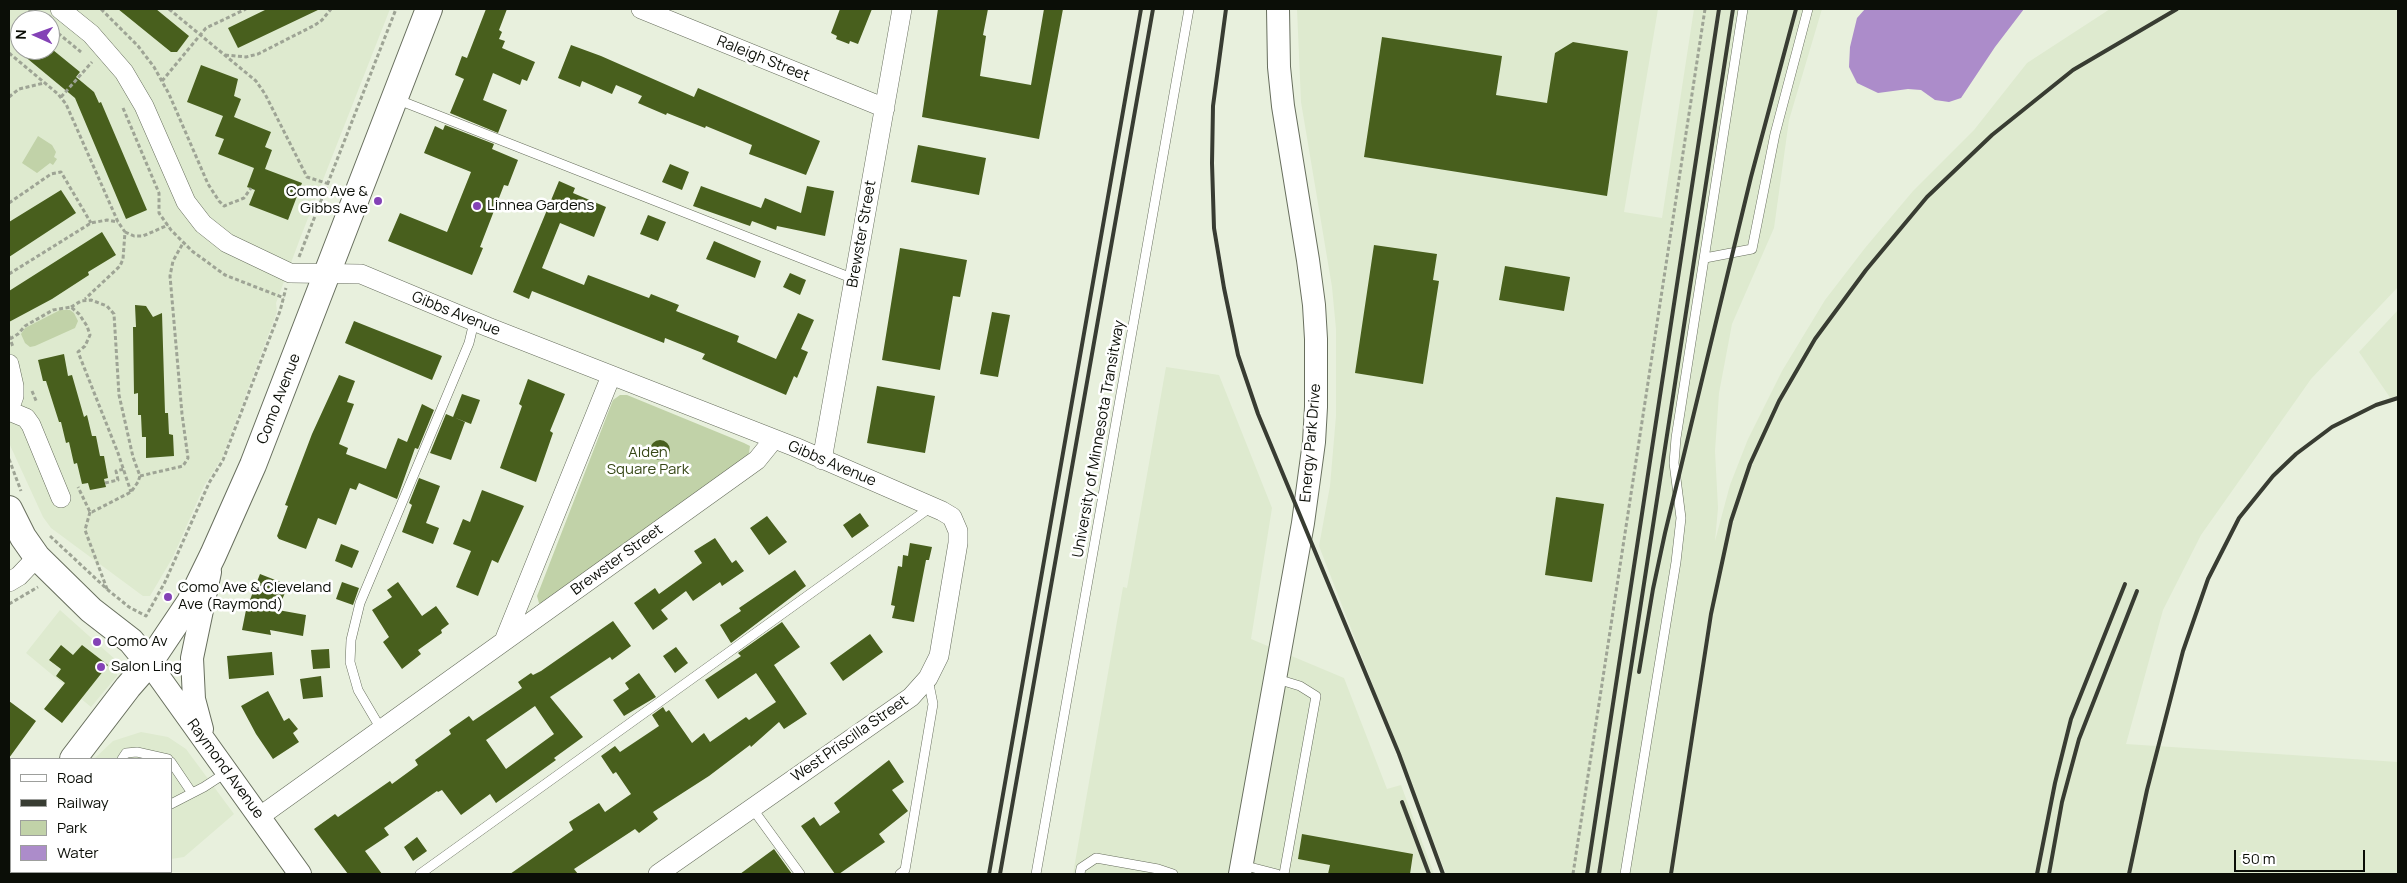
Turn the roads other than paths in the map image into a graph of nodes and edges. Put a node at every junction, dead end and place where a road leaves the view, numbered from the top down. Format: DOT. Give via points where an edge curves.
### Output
graph roads {
  1 [pos="60,9"];
  2 [pos="429,9"];
  3 [pos="641,9"];
  4 [pos="902,9"];
  5 [pos="1189,9"];
  6 [pos="1278,9"];
  7 [pos="1743,9"];
  8 [pos="1808,9"];
  9 [pos="395,99"];
  10 [pos="885,108"];
  11 [pos="1705,258"];
  12 [pos="327,273"];
  13 [pos="854,280"];
  14 [pos="474,322"];
  15 [pos="12,360"];
  16 [pos="611,376"];
  17 [pos="9,410"];
  18 [pos="774,439"];
  19 [pos="822,460"];
  20 [pos="61,498"];
  21 [pos="17,504"];
  22 [pos="932,506"];
  23 [pos="952,517"];
  24 [pos="213,555"];
  25 [pos="37,557"];
  26 [pos="9,582"];
  27 [pos="504,641"];
  28 [pos="149,663"];
  29 [pos="928,678"];
  30 [pos="1274,678"];
  31 [pos="381,730"];
  32 [pos="206,742"];
  33 [pos="75,758"];
  34 [pos="123,758"];
  35 [pos="162,758"];
  36 [pos="172,763"];
  37 [pos="227,772"];
  38 [pos="192,793"];
  39 [pos="172,794"];
  40 [pos="181,800"];
  41 [pos="172,804"];
  42 [pos="752,808"];
  43 [pos="260,817"];
  44 [pos="1241,869"];
  45 [pos="300,874"];
  46 [pos="420,874"];
  47 [pos="658,874"];
  48 [pos="800,874"];
  49 [pos="900,874"];
  50 [pos="1036,874"];
  51 [pos="1080,874"];
  52 [pos="1173,874"];
  53 [pos="1277,874"];
  54 [pos="1284,874"];
  55 [pos="1625,874"];
  1 -- 12 [label="street, Gibbs Avenue" via="91,34 124,72 144,106 179,190 193,213 213,233 226,243 290,273"];
  2 -- 9 [label="main road, Como Avenue"];
  3 -- 10 [label="street, Raleigh Street"];
  4 -- 10 [label="street, Brewster Street"];
  5 -- 50 [label="lane, University of Minnesota Transitway"];
  6 -- 30 [label="street, Energy Park Drive" via="1283,106 1314,305 1317,374 1309,489"];
  7 -- 11 [label="lane"];
  8 -- 11 [label="lane" via="1774,134 1752,249"];
  9 -- 12 [label="main road, Como Avenue"];
  9 -- 13 [label="lane"];
  10 -- 13 [label="street, Brewster Street"];
  11 -- 55 [label="lane" via="1676,438 1674,463 1681,518 1676,562"];
  12 -- 14 [label="street, Gibbs Avenue" via="361,274"];
  12 -- 24 [label="main road, Como Avenue" via="253,465"];
  13 -- 19 [label="street, Brewster Street"];
  14 -- 16 [label="street, Gibbs Avenue"];
  14 -- 31 [label="lane" via="469,343 360,603 351,640 350,662 358,690"];
  15 -- 17 [label="street" via="14,391"];
  16 -- 18 [label="street, Gibbs Avenue"];
  16 -- 27 [label="street"];
  17 -- 20 [label="street" via="26,418 31,425"];
  18 -- 19 [label="street, Gibbs Avenue"];
  18 -- 27 [label="street, Brewster Street" via="757,460"];
  19 -- 22 [label="street, Gibbs Avenue"];
  21 -- 25 [label="main road" via="22,537"];
  22 -- 23 [label="street, Gibbs Avenue"];
  22 -- 46 [label="lane"];
  23 -- 29 [label="street, West Priscilla Street" via="958,531 958,543 938,656"];
  24 -- 28 [label="main road, Como Avenue" via="190,602"];
  24 -- 32 [label="street" via="192,664 194,698"];
  25 -- 26 [label="street"];
  25 -- 28 [label="main road" via="91,610 131,641"];
  27 -- 31 [label="street, Brewster Street"];
  28 -- 32 [label="street, Raymond Avenue"];
  28 -- 33 [label="main road, Como Avenue"];
  29 -- 42 [label="street, West Priscilla Street" via="911,697"];
  29 -- 49 [label="lane" via="933,704 906,870"];
  30 -- 44 [label="street, Energy Park Drive"];
  30 -- 54 [label="lane" via="1300,686 1316,696"];
  31 -- 43 [label="street, Brewster Street"];
  32 -- 37 [label="street, Raymond Avenue"];
  34 -- 35 [label="lane" via="126,753 138,752"];
  36 -- 38 [label="lane"];
  37 -- 38 [label="lane"];
  37 -- 43 [label="street, Raymond Avenue"];
  38 -- 40 [label="lane"];
  39 -- 40 [label="lane"];
  40 -- 41 [label="lane"];
  42 -- 47 [label="street, West Priscilla Street"];
  42 -- 48 [label="lane"];
  43 -- 45 [label="street, Raymond Avenue"];
  44 -- 53 [label="lane"];
  51 -- 52 [label="lane" via="1081,868 1096,858"];
}
